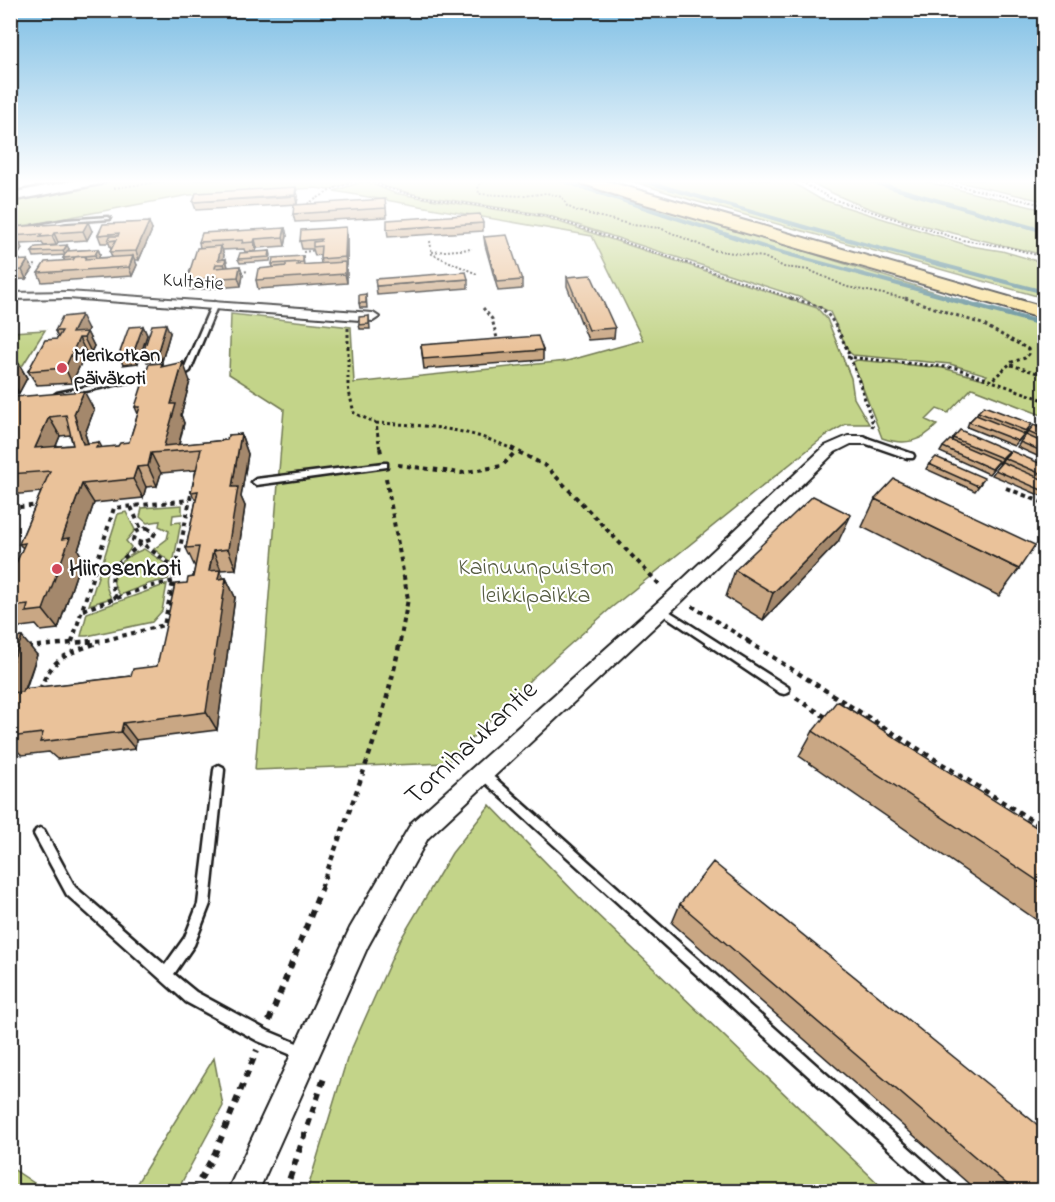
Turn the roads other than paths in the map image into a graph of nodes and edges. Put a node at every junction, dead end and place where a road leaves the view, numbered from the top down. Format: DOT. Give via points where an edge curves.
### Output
graph roads {
  1 [pos="773,236"];
  2 [pos="816,236"];
  3 [pos="10,296"];
  4 [pos="1044,301"];
  5 [pos="214,304"];
  6 [pos="1044,313"];
  7 [pos="373,317"];
  8 [pos="54,395"];
  9 [pos="864,440"];
  10 [pos="910,456"];
  11 [pos="384,465"];
  12 [pos="256,482"];
  13 [pos="674,607"];
  14 [pos="784,690"];
  15 [pos="219,770"];
  16 [pos="482,773"];
  17 [pos="40,834"];
  18 [pos="166,974"];
  19 [pos="306,1053"];
  20 [pos="242,1191"];
  21 [pos="948,1191"];
  1 -- 6 [label="highway"];
  2 -- 4 [label="highway"];
  3 -- 5 [label="street, Kultatie" via="68,295"];
  5 -- 7 [label="street, Kultatie"];
  5 -- 8 [label="lane" via="187,371"];
  9 -- 10 [label="lane"];
  9 -- 13 [label="street, Tornihaukantie" via="848,440 830,449"];
  11 -- 12 [label="lane"];
  13 -- 14 [label="lane"];
  13 -- 16 [label="street, Tornihaukantie"];
  15 -- 18 [label="lane" via="204,904 189,941"];
  16 -- 19 [label="street, Tornihaukantie" via="420,830 359,937"];
  16 -- 21 [label="lane"];
  17 -- 18 [label="lane" via="71,891"];
  18 -- 19 [label="lane" via="191,997 263,1036"];
  19 -- 20 [label="street, Tornihaukantie"];
}
